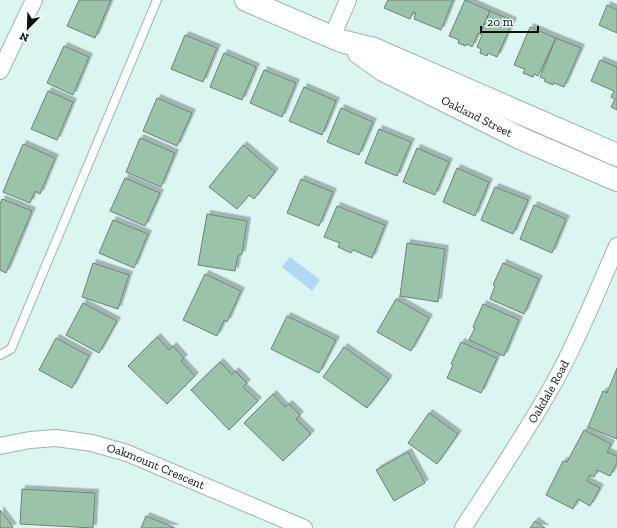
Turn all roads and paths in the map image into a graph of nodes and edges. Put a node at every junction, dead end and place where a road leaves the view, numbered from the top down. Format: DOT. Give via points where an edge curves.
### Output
graph roads {
  1 [pos="34,0"];
  2 [pos="157,0"];
  3 [pos="246,0"];
  4 [pos="348,0"];
  5 [pos="337,39"];
  6 [pos="0,71"];
  7 [pos="617,155"];
  8 [pos="617,180"];
  9 [pos="617,246"];
  10 [pos="0,355"];
  11 [pos="0,446"];
  12 [pos="304,528"];
  13 [pos="462,528"];
  1 -- 6 [label="street"];
  2 -- 10 [label="lane" via="11,349"];
  3 -- 5 [label="street, Oakland Street"];
  4 -- 5 [label="street"];
  5 -- 7 [label="street, Oakland Street" via="374,49"];
  5 -- 8 [label="street, Oakland Street" via="390,73 522,139"];
  9 -- 13 [label="street, Oakdale Road" via="556,380 535,418"];
  11 -- 12 [label="street, Oakmount Crescent" via="56,438 92,443 127,453"];
}
